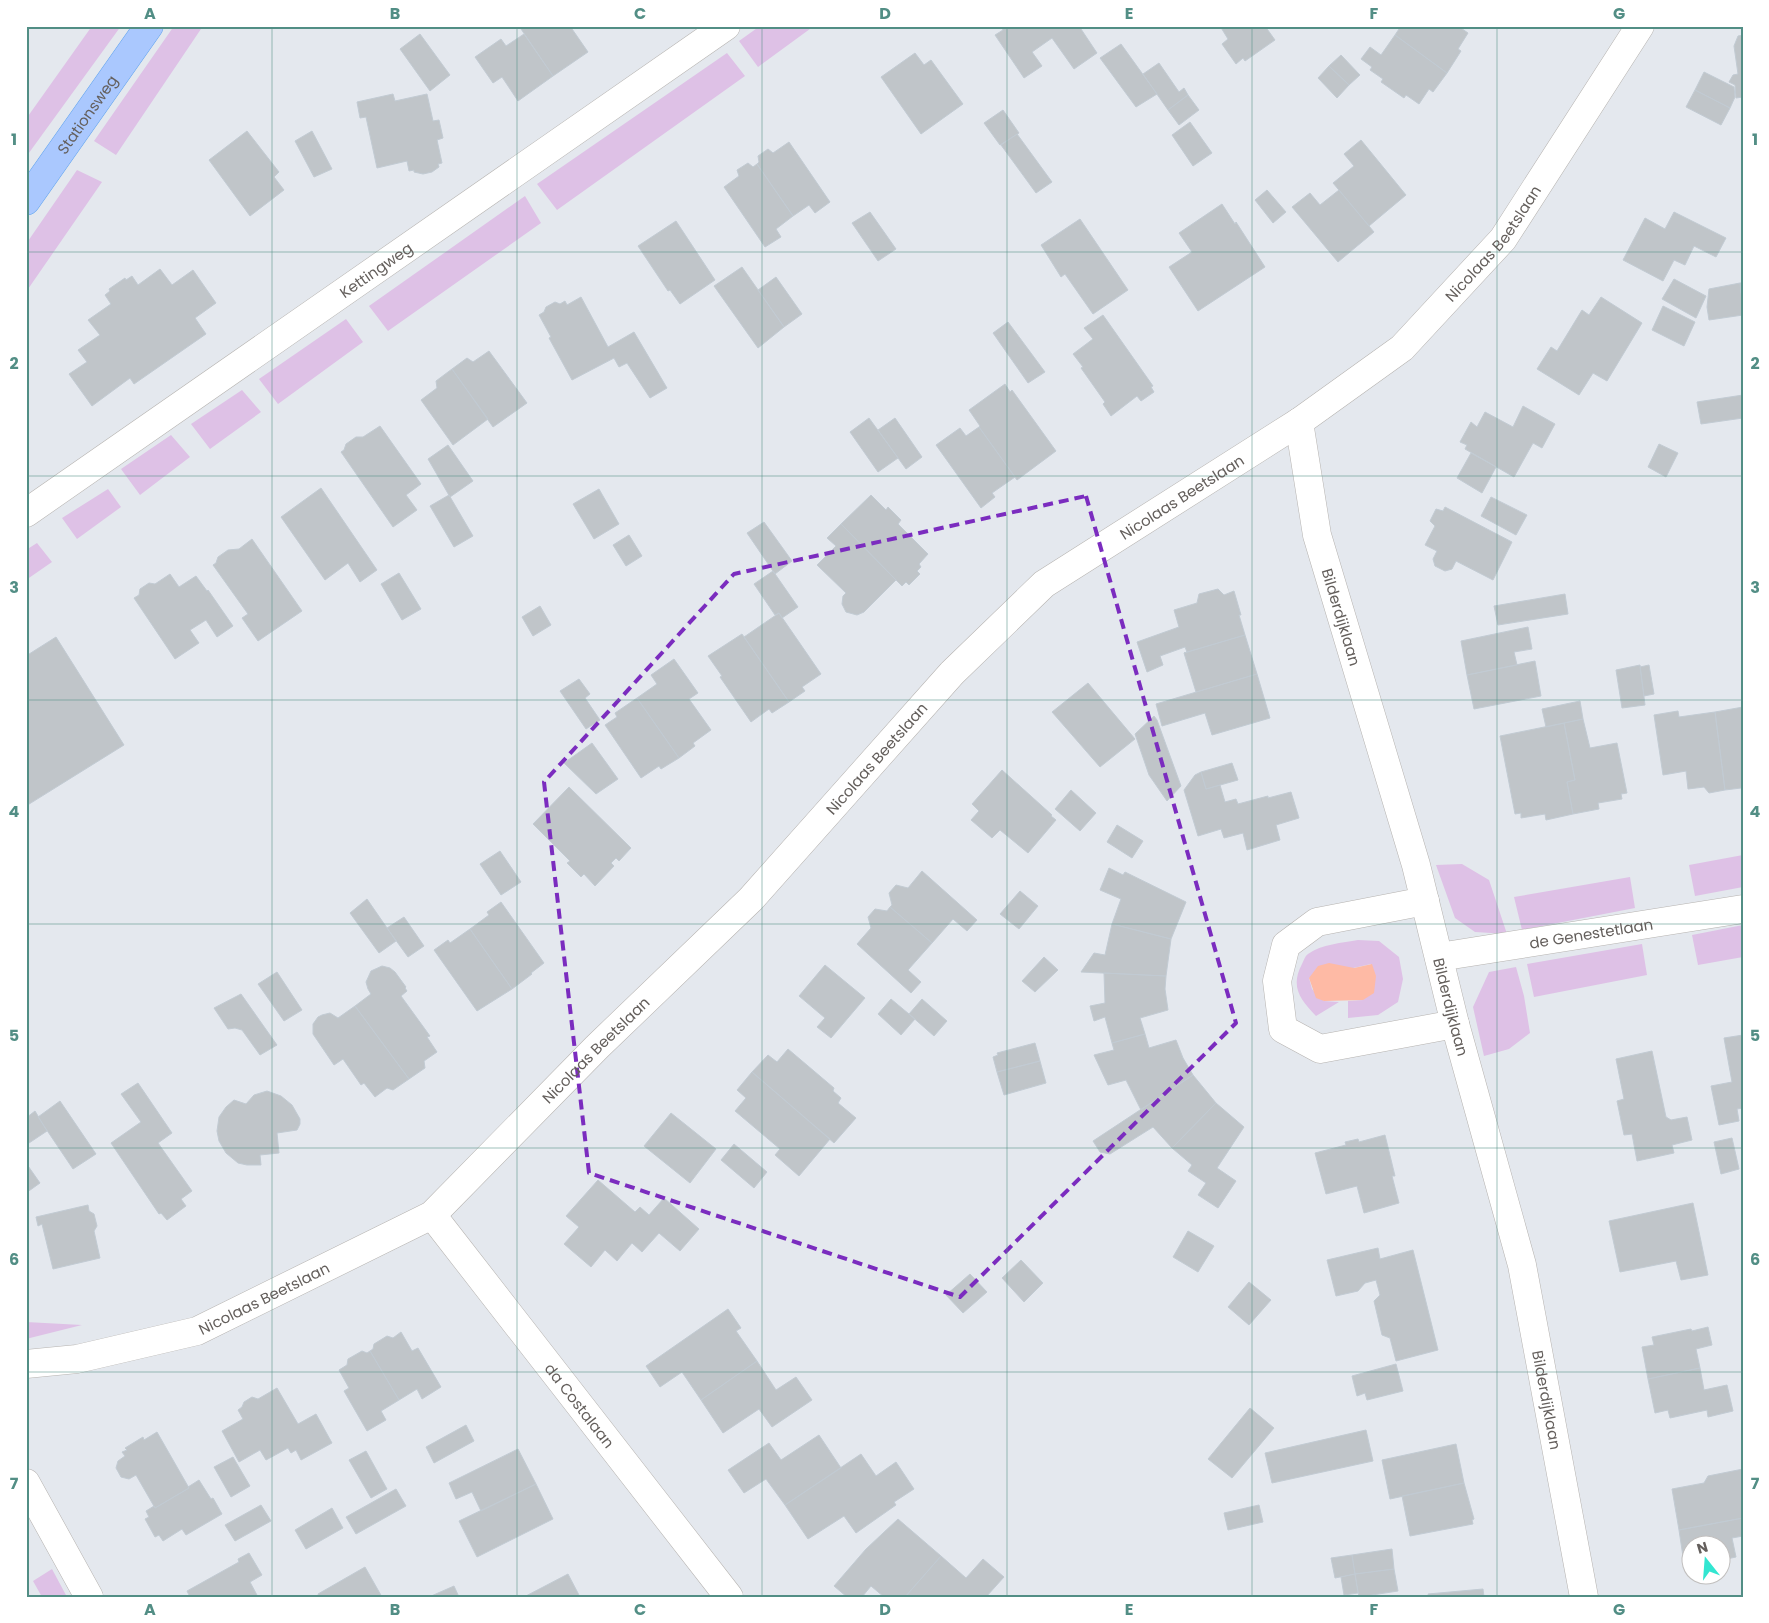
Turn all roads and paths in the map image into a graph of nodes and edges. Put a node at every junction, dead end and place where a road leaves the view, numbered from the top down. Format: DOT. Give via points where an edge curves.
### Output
graph roads {
  1 [pos="149,26"];
  2 [pos="726,26"];
  3 [pos="1640,26"];
  4 [pos="26,201"];
  5 [pos="1299,422"];
  6 [pos="26,513"];
  7 [pos="1425,901"];
  8 [pos="1743,909"];
  9 [pos="1439,957"];
  10 [pos="1455,1024"];
  11 [pos="432,1215"];
  12 [pos="26,1364"];
  13 [pos="26,1483"];
  14 [pos="89,1597"];
  15 [pos="729,1597"];
  16 [pos="1584,1597"];
  1 -- 4 [label="main road, Stationsweg"];
  2 -- 6 [label="street, Kettingweg"];
  3 -- 5 [label="street, Nicolaas Beetslaan" via="1503,239 1402,348"];
  5 -- 7 [label="street, Bilderdijklaan" via="1317,535"];
  5 -- 11 [label="street, Nicolaas Beetslaan" via="1044,584 952,673 751,899 597,1047"];
  7 -- 9 [label="street, Bilderdijklaan"];
  7 -- 10 [label="street" via="1317,922 1286,945 1277,981 1283,1029 1320,1049"];
  8 -- 9 [label="street, de Genestetlaan"];
  9 -- 10 [label="street, Bilderdijklaan"];
  10 -- 16 [label="street, Bilderdijklaan" via="1522,1265"];
  11 -- 12 [label="street, Nicolaas Beetslaan" via="197,1331 77,1359"];
  11 -- 15 [label="street, da Costalaan"];
  13 -- 14 [label="street"];
}
